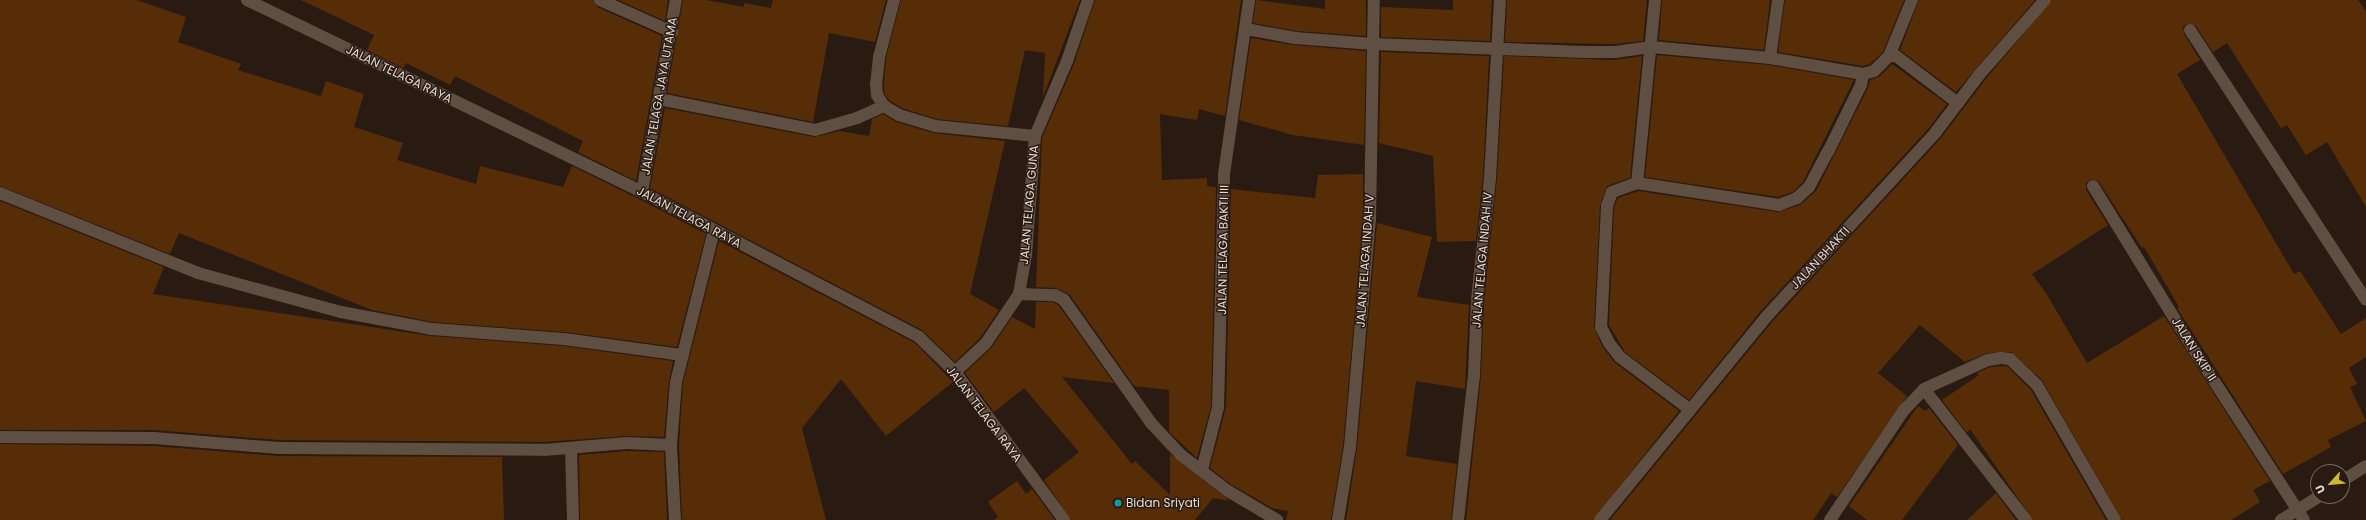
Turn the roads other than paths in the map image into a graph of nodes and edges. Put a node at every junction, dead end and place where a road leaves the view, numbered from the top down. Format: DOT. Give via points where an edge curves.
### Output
graph roads {
  1 [pos="247,0"];
  2 [pos="600,0"];
  3 [pos="676,0"];
  4 [pos="894,0"];
  5 [pos="1088,0"];
  6 [pos="1250,0"];
  7 [pos="1374,0"];
  8 [pos="1500,0"];
  9 [pos="1655,0"];
  10 [pos="1778,0"];
  11 [pos="1912,0"];
  12 [pos="2045,0"];
  13 [pos="1246,29"];
  14 [pos="2190,30"];
  15 [pos="672,32"];
  16 [pos="1373,44"];
  17 [pos="1652,47"];
  18 [pos="1496,50"];
  19 [pos="1889,56"];
  20 [pos="1770,58"];
  21 [pos="1863,74"];
  22 [pos="659,99"];
  23 [pos="1958,103"];
  24 [pos="884,106"];
  25 [pos="1035,136"];
  26 [pos="1637,183"];
  27 [pos="2093,186"];
  28 [pos="642,192"];
  29 [pos="0,193"];
  30 [pos="714,231"];
  31 [pos="1019,294"];
  32 [pos="2366,300"];
  33 [pos="683,355"];
  34 [pos="956,372"];
  35 [pos="1924,388"];
  36 [pos="1689,409"];
  37 [pos="0,437"];
  38 [pos="671,445"];
  39 [pos="571,448"];
  40 [pos="2366,466"];
  41 [pos="1202,470"];
  42 [pos="2350,477"];
  43 [pos="2312,504"];
  44 [pos="2301,515"];
  45 [pos="573,520"];
  46 [pos="675,520"];
  47 [pos="1064,520"];
  48 [pos="1277,520"];
  49 [pos="1338,520"];
  50 [pos="1458,520"];
  51 [pos="1600,520"];
  52 [pos="1830,520"];
  53 [pos="2026,520"];
  54 [pos="2115,520"];
  55 [pos="2281,520"];
  1 -- 28 [label="street, JALAN TELAGA RAYA"];
  2 -- 15 [label="street"];
  3 -- 15 [label="street, JALAN TELAGA JAYA UTAMA"];
  4 -- 24 [label="street" via="879,57 876,84 877,95"];
  5 -- 25 [label="street" via="1067,61"];
  6 -- 13 [label="street, JALAN TELAGA BAKTI III"];
  7 -- 16 [label="street, JALAN TELAGA INDAH V"];
  8 -- 18 [label="street, JALAN TELAGA INDAH IV"];
  9 -- 17 [label="street"];
  10 -- 20 [label="street"];
  11 -- 19 [label="street"];
  12 -- 23 [label="street, JALAN BHAKTI"];
  13 -- 16 [label="street" via="1296,38"];
  13 -- 41 [label="street, JALAN TELAGA BAKTI III" via="1224,174 1218,407"];
  14 -- 32 [label="street"];
  15 -- 22 [label="street, JALAN TELAGA JAYA UTAMA"];
  16 -- 18 [label="street"];
  16 -- 49 [label="street, JALAN TELAGA INDAH V" via="1370,219 1350,447"];
  17 -- 18 [label="street" via="1615,52"];
  17 -- 20 [label="street"];
  17 -- 26 [label="street"];
  18 -- 50 [label="street, JALAN TELAGA INDAH IV" via="1490,178 1477,300 1474,375"];
  19 -- 21 [label="street" via="1874,71"];
  19 -- 23 [label="street" via="1896,56 1908,64"];
  20 -- 21 [label="street"];
  21 -- 26 [label="street" via="1861,85 1828,152 1809,187 1797,198 1779,205"];
  22 -- 24 [label="street" via="815,130 857,118"];
  22 -- 28 [label="street, JALAN TELAGA JAYA UTAMA"];
  23 -- 36 [label="street, JALAN BHAKTI" via="1935,133 1863,213 1830,245"];
  24 -- 25 [label="street, JALAN TELAGA GUNA" via="899,115 935,126"];
  25 -- 31 [label="street, JALAN TELAGA GUNA" via="1026,255"];
  26 -- 36 [label="street" via="1612,192 1607,206 1601,327 1620,357"];
  27 -- 44 [label="street, JALAN SKIP II" via="2194,350"];
  28 -- 30 [label="street, JALAN TELAGA RAYA"];
  29 -- 33 [label="street" via="198,273 341,312 432,329 564,339"];
  30 -- 33 [label="street"];
  30 -- 34 [label="street, JALAN TELAGA RAYA" via="919,336"];
  31 -- 34 [label="street, JALAN TELAGA GUNA" via="986,343"];
  31 -- 41 [label="street" via="1055,295 1064,300 1151,423 1181,455"];
  33 -- 38 [label="street" via="676,382"];
  34 -- 47 [label="street, JALAN TELAGA RAYA"];
  35 -- 52 [label="street" via="1904,410"];
  35 -- 53 [label="street"];
  35 -- 54 [label="street" via="1988,360 2010,359 2038,385"];
  36 -- 51 [label="street, JALAN BHAKTI"];
  37 -- 39 [label="street" via="154,438 279,448"];
  38 -- 39 [label="street" via="627,443"];
  38 -- 46 [label="street"];
  39 -- 45 [label="street"];
  40 -- 42 [label="street"];
  41 -- 48 [label="street" via="1228,491"];
  43 -- 44 [label="street"];
  44 -- 55 [label="street"];
}
